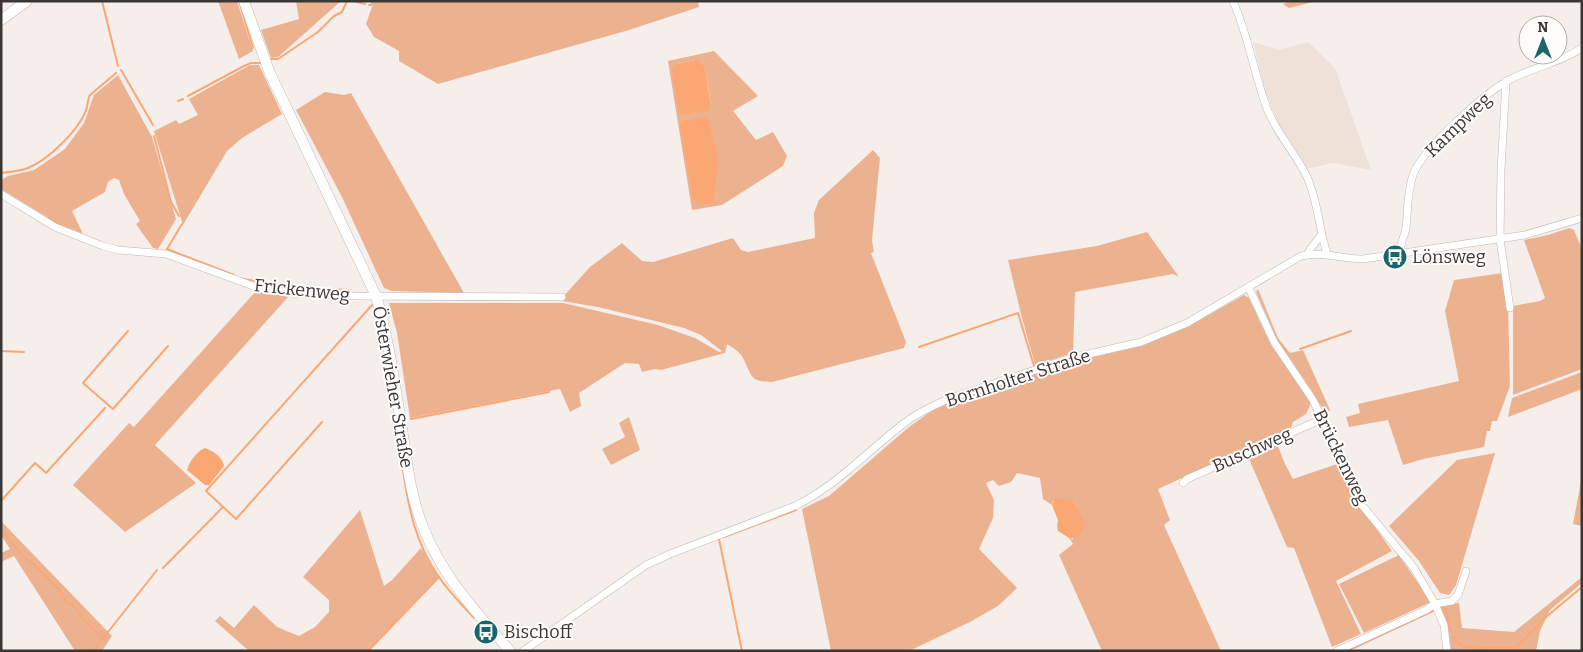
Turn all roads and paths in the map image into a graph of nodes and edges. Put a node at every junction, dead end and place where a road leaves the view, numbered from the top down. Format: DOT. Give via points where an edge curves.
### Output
graph roads {
  1 [pos="27,1"];
  2 [pos="244,1"];
  3 [pos="1233,1"];
  4 [pos="1,20"];
  5 [pos="1582,48"];
  6 [pos="1506,81"];
  7 [pos="1,194"];
  8 [pos="1582,218"];
  9 [pos="1321,235"];
  10 [pos="1500,239"];
  11 [pos="1400,253"];
  12 [pos="1327,254"];
  13 [pos="1308,255"];
  14 [pos="1249,288"];
  15 [pos="376,296"];
  16 [pos="562,297"];
  17 [pos="1510,308"];
  18 [pos="1322,419"];
  19 [pos="1183,483"];
  20 [pos="1466,571"];
  21 [pos="1435,604"];
  22 [pos="510,651"];
  23 [pos="523,651"];
  24 [pos="1337,651"];
  25 [pos="1448,651"];
  1 -- 4 [label="street"];
  2 -- 15 [label="street, Österwieher Straße" via="269,71"];
  3 -- 9 [label="street" via="1269,112 1307,178"];
  5 -- 6 [label="street, Kampweg" via="1570,56 1527,70"];
  6 -- 10 [label="street"];
  6 -- 11 [label="street, Kampweg" via="1455,123 1420,162 1413,174"];
  7 -- 15 [label="street, Frickenweg" via="54,226 118,250 166,254 259,288"];
  8 -- 10 [label="street, Bornholter Straße" via="1540,232"];
  9 -- 12 [label="street"];
  9 -- 13 [label="street"];
  10 -- 11 [label="street, Bornholter Straße"];
  10 -- 17 [label="street"];
  11 -- 12 [label="street, Bornholter Straße" via="1363,259"];
  12 -- 13 [label="street, Bornholter Straße"];
  13 -- 14 [label="street, Bornholter Straße" via="1301,256"];
  14 -- 18 [label="street, Brückenweg" via="1274,342"];
  14 -- 23 [label="street, Bornholter Straße" via="1187,323 1141,342 1071,358 967,391 929,408 905,422 813,497 646,565"];
  15 -- 16 [label="street, Frickenweg"];
  15 -- 22 [label="street, Österwieher Straße" via="386,334 410,480 423,527 450,580"];
  18 -- 19 [label="street, Buschweg"];
  18 -- 21 [label="street, Brückenweg" via="1361,504 1414,568"];
  20 -- 21 [label="street" via="1458,596 1452,601"];
  21 -- 24 [label="street"];
  21 -- 25 [label="street, Brückenweg" via="1444,625"];
}
